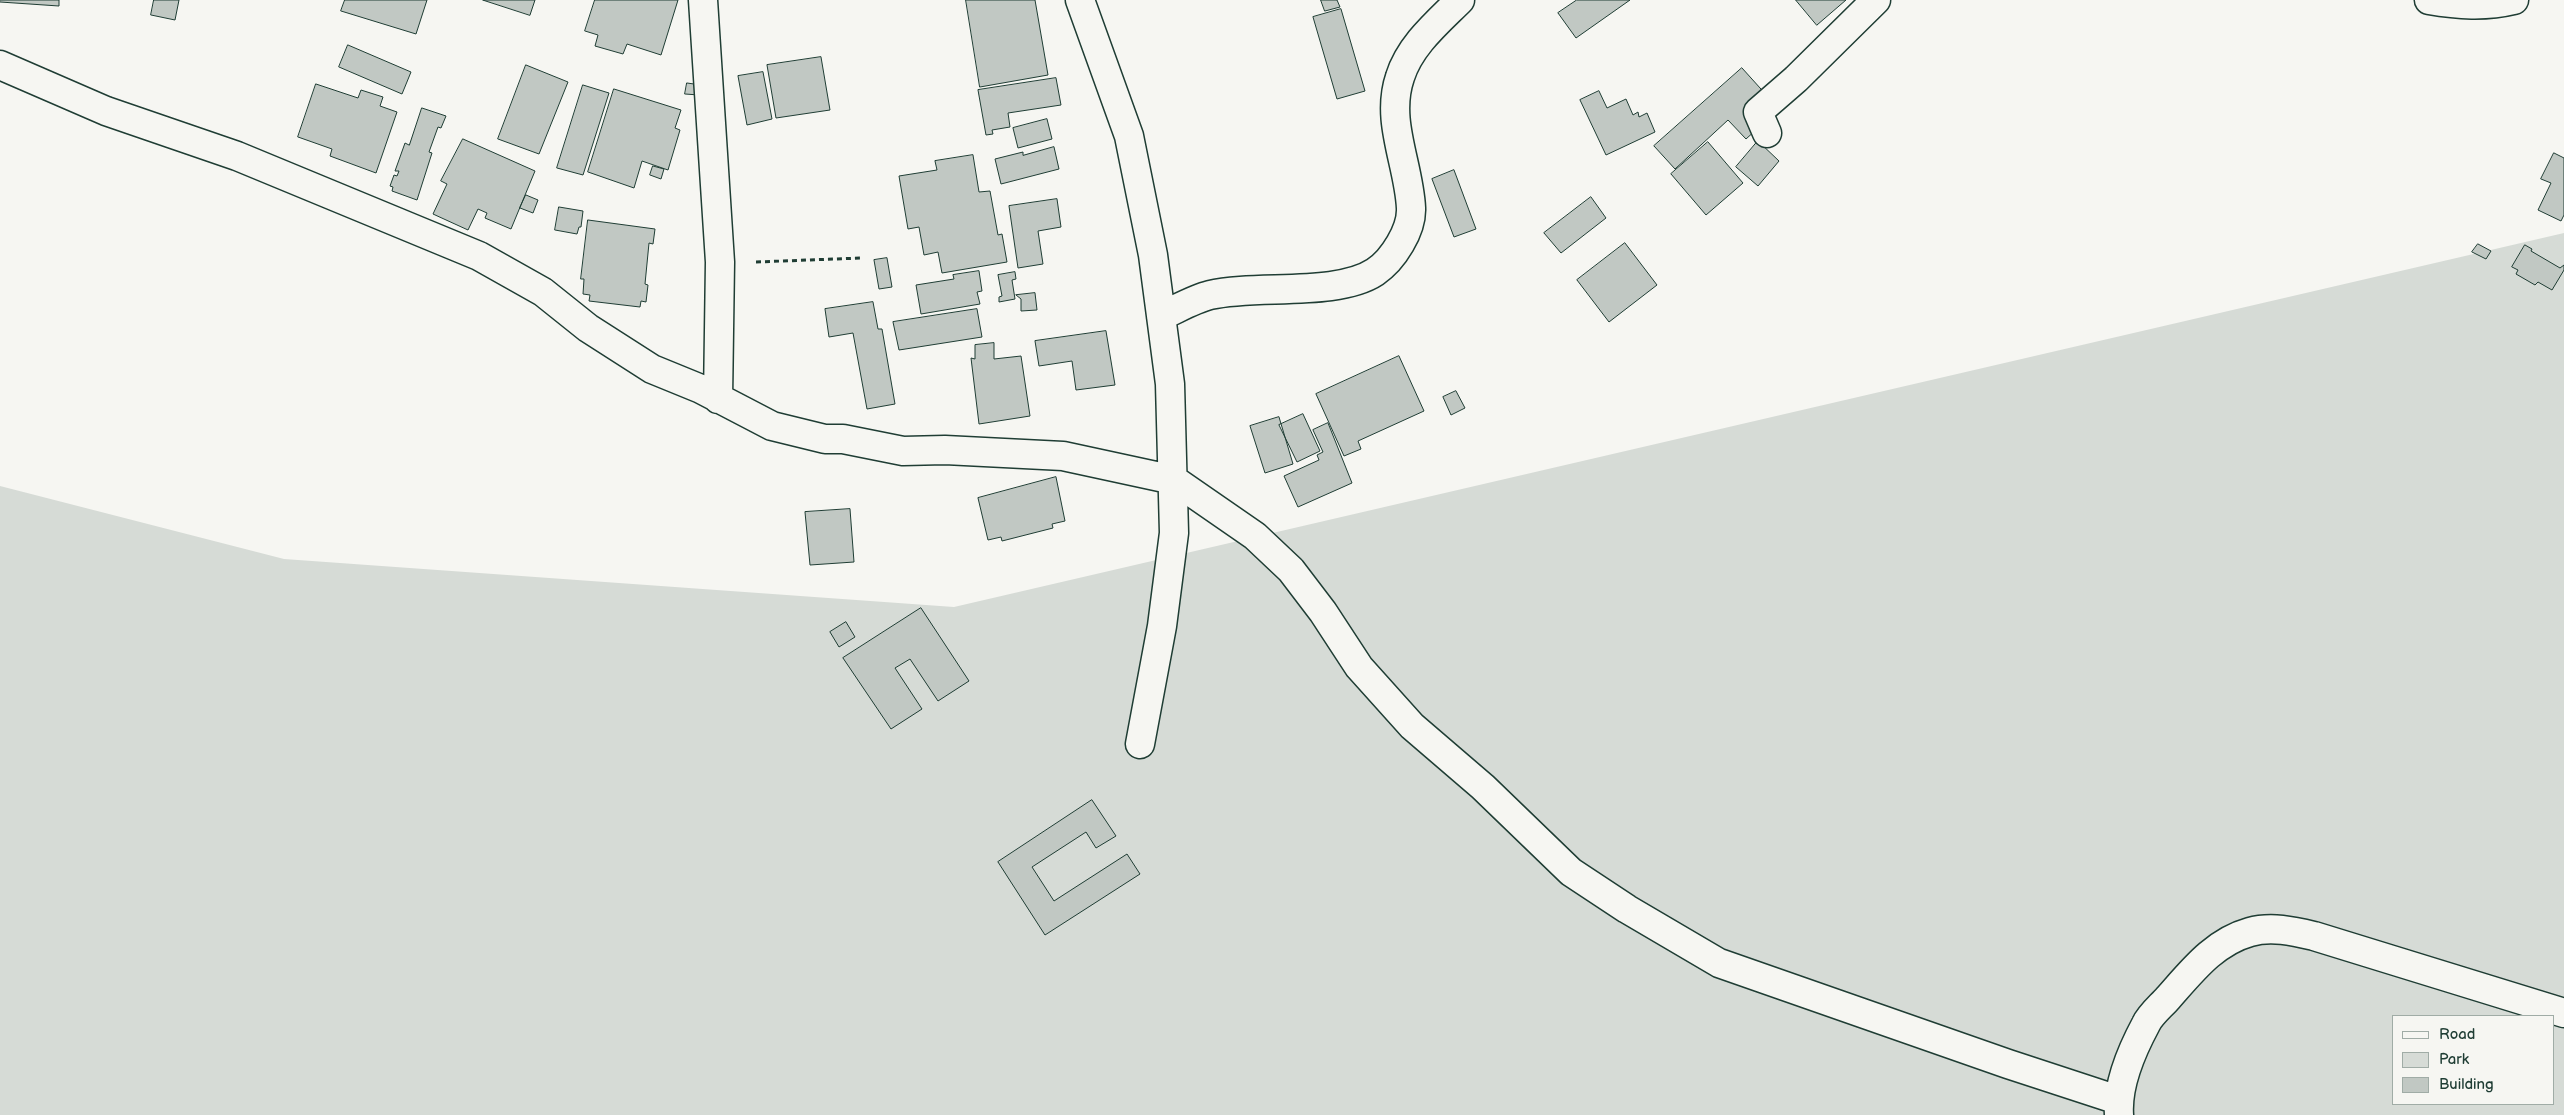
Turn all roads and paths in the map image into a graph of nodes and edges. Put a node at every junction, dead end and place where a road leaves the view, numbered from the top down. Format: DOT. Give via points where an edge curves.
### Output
graph roads {
  1 [pos="703,0"];
  2 [pos="1080,0"];
  3 [pos="1460,0"];
  4 [pos="1876,0"];
  5 [pos="2429,0"];
  6 [pos="2514,0"];
  7 [pos="0,65"];
  8 [pos="1767,133"];
  9 [pos="861,258"];
  10 [pos="720,262"];
  11 [pos="1161,316"];
  12 [pos="718,398"];
  13 [pos="1174,480"];
  14 [pos="1140,744"];
  15 [pos="2564,1013"];
  16 [pos="2119,1108"];
  1 -- 10 [label="street"];
  2 -- 11 [label="street" via="1129,136 1153,255"];
  3 -- 11 [label="street" via="1414,48 1399,78 1396,128 1411,209 1403,238 1390,260 1374,273 1345,283 1210,295"];
  4 -- 8 [label="street" via="1758,112"];
  5 -- 6 [label="street" via="2482,6"];
  7 -- 12 [label="street" via="106,111 237,156 479,256 543,292 588,328 652,369"];
  9 -- 10 [label="path"];
  10 -- 12 [label="street"];
  11 -- 13 [label="street" via="1170,384"];
  12 -- 13 [label="street" via="772,426 825,440 843,439 903,451 1063,456"];
  13 -- 14 [label="street" via="1174,533 1162,626"];
  13 -- 16 [label="street" via="1255,536 1291,570 1359,667 1412,726 1571,872 1619,904 1719,963 2008,1064"];
  15 -- 16 [label="street" via="2314,936 2289,930 2261,929 2230,940 2203,959 2146,1022 2128,1065"];
}
